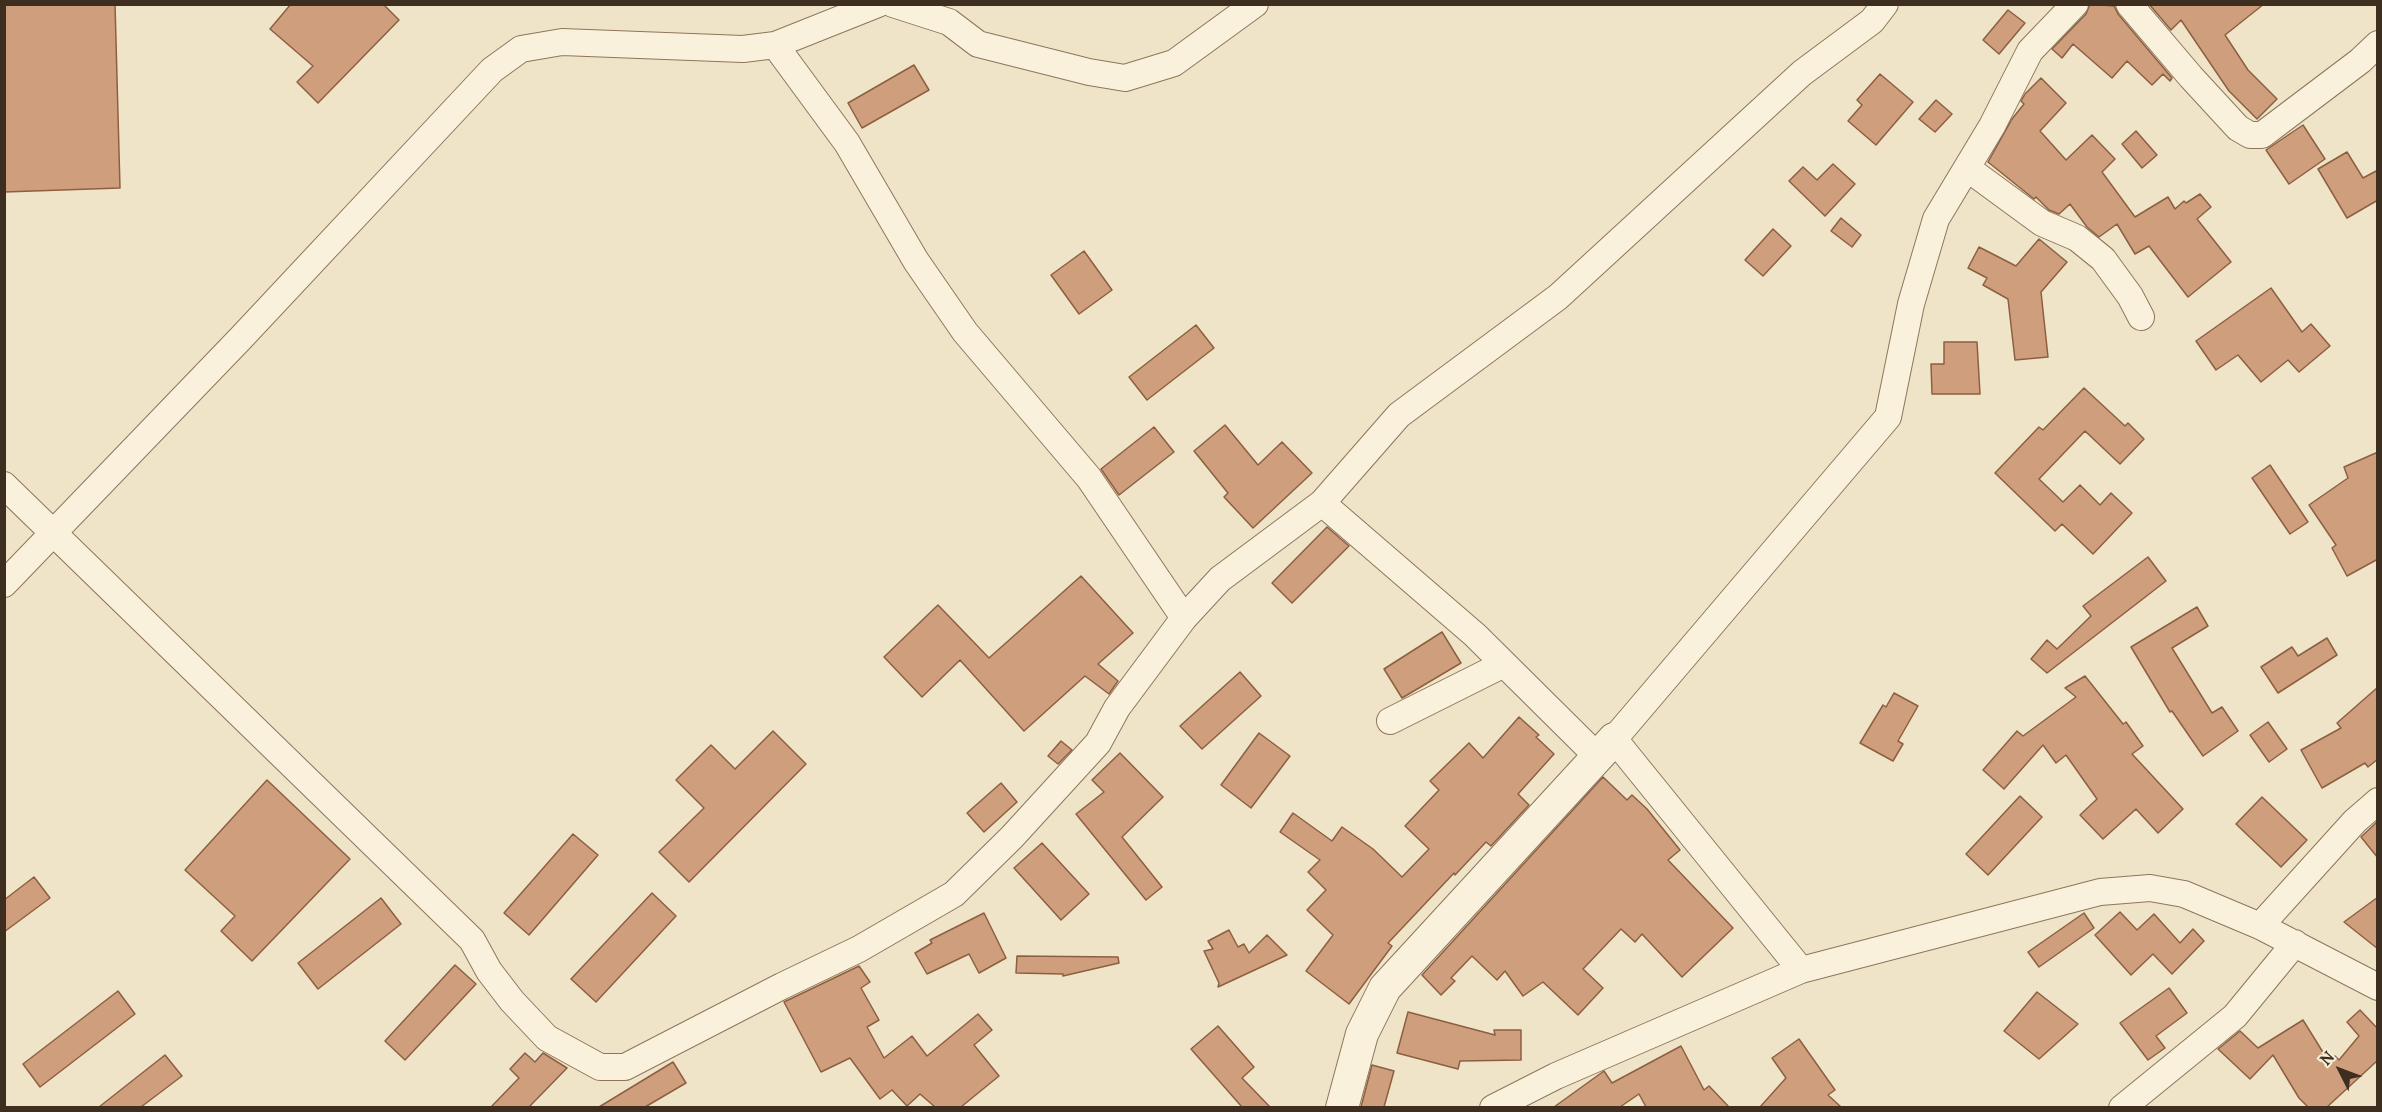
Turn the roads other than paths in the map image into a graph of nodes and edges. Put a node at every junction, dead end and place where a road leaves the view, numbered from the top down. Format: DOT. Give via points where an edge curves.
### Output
graph roads {
  1 [pos="878,4"];
  2 [pos="892,4"];
  3 [pos="1255,4"];
  4 [pos="1886,4"];
  5 [pos="2075,4"];
  6 [pos="2129,4"];
  7 [pos="2378,44"];
  8 [pos="775,45"];
  9 [pos="1967,168"];
  10 [pos="2141,317"];
  11 [pos="4,485"];
  12 [pos="1322,503"];
  13 [pos="54,532"];
  14 [pos="4,584"];
  15 [pos="1184,618"];
  16 [pos="1504,664"];
  17 [pos="1389,721"];
  18 [pos="1606,748"];
  19 [pos="2378,801"];
  20 [pos="2260,926"];
  21 [pos="2295,943"];
  22 [pos="1802,970"];
  23 [pos="2378,987"];
  24 [pos="1342,1107"];
  25 [pos="1493,1107"];
  26 [pos="2122,1107"];
  1 -- 8 [label="street"];
  2 -- 3 [label="street" via="949,22 978,44 1125,78 1174,63"];
  4 -- 12 [label="street" via="1872,21 1802,73 1558,297 1399,415"];
  5 -- 9 [label="street" via="2030,51"];
  6 -- 7 [label="street" via="2238,128 2250,135 2262,135"];
  8 -- 13 [label="street" via="743,49 562,42 521,49 492,70"];
  8 -- 15 [label="street" via="847,143 916,261 965,332 1089,478"];
  9 -- 10 [label="street" via="2042,223 2077,238 2103,259"];
  9 -- 18 [label="street" via="1936,219 1911,304 1888,417"];
  11 -- 13 [label="street"];
  12 -- 15 [label="street" via="1220,579"];
  12 -- 16 [label="street"];
  13 -- 14 [label="street"];
  13 -- 15 [label="street" via="472,940 489,971 547,1038 600,1067 625,1067 859,949 954,894 1098,743 1117,708"];
  16 -- 17 [label="street"];
  16 -- 18 [label="street"];
  18 -- 22 [label="street"];
  18 -- 24 [label="street" via="1385,988 1362,1034"];
  19 -- 20 [label="street"];
  20 -- 21 [label="street"];
  20 -- 22 [label="street" via="2184,894 2150,888 2100,892"];
  21 -- 23 [label="street"];
  21 -- 26 [label="street" via="2235,1016"];
  22 -- 25 [label="street"];
}
